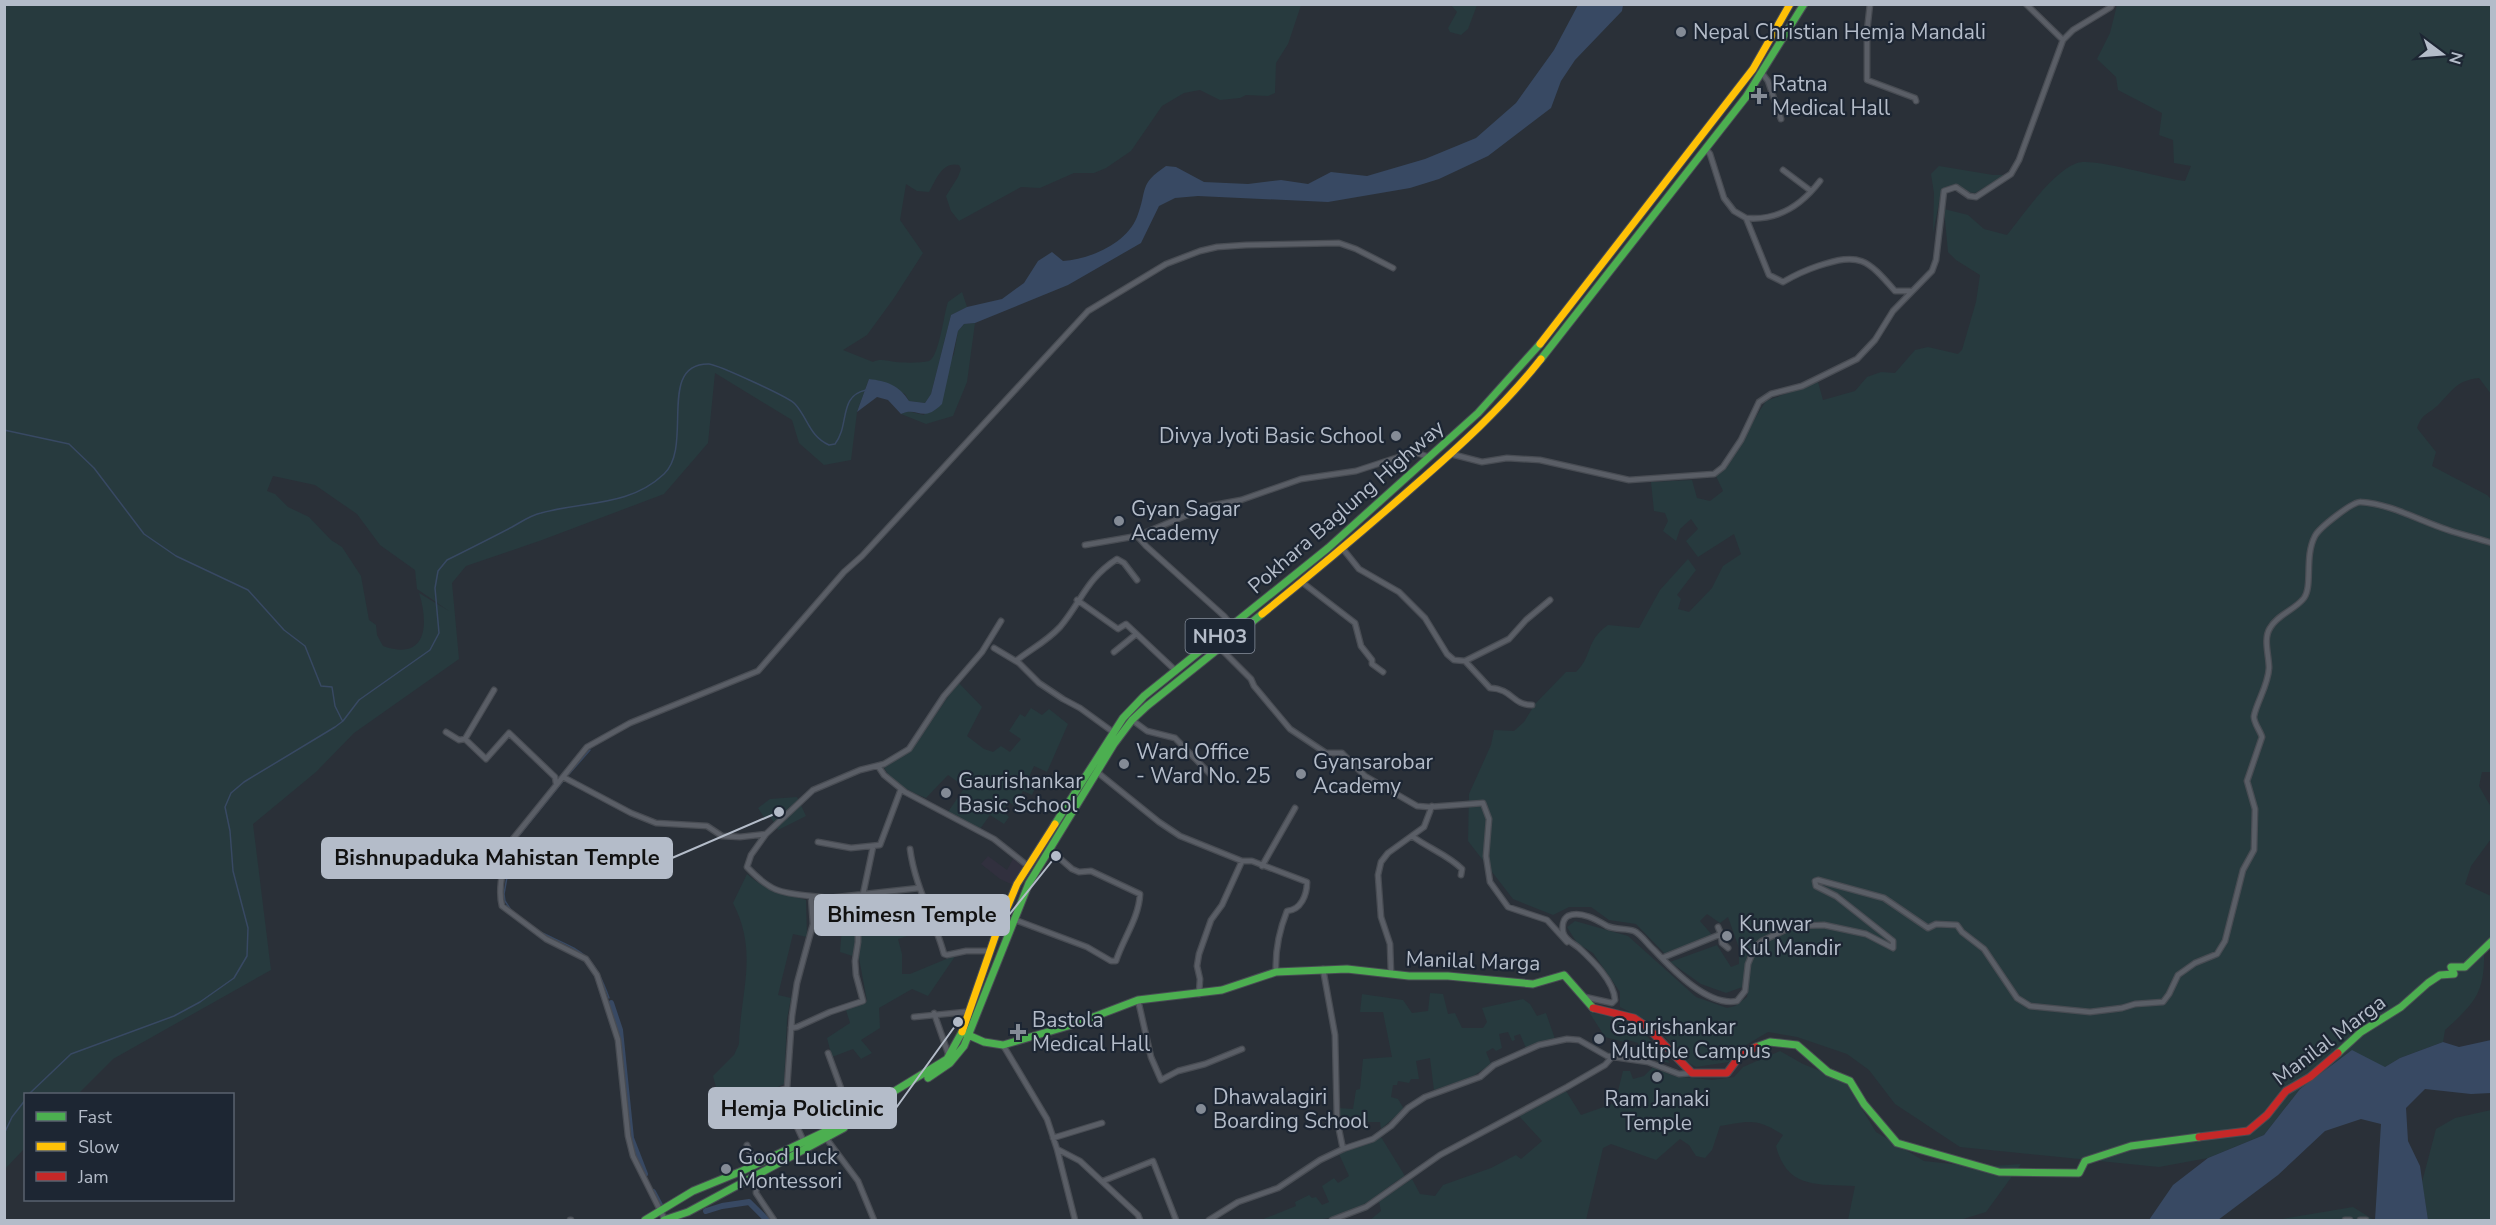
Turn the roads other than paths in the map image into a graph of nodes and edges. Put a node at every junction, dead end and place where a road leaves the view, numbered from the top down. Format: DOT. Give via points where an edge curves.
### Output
graph roads {
  1 [pos="1790,4"];
  2 [pos="1804,4"];
  3 [pos="1870,4"];
  4 [pos="2026,4"];
  5 [pos="2112,4"];
  6 [pos="2062,40"];
  7 [pos="1762,74"];
  8 [pos="1916,101"];
  9 [pos="1782,119"];
  10 [pos="1706,149"];
  11 [pos="1783,170"];
  12 [pos="1820,181"];
  13 [pos="1811,191"];
  14 [pos="1746,218"];
  15 [pos="1393,268"];
  16 [pos="1911,291"];
  17 [pos="1451,454"];
  18 [pos="1430,458"];
  19 [pos="1137,536"];
  20 [pos="2492,543"];
  21 [pos="1085,545"];
  22 [pos="1328,548"];
  23 [pos="1343,549"];
  24 [pos="1327,562"];
  25 [pos="1137,580"];
  26 [pos="1303,583"];
  27 [pos="1077,600"];
  28 [pos="1550,600"];
  29 [pos="1001,621"];
  30 [pos="1232,626"];
  31 [pos="1136,635"];
  32 [pos="994,648"];
  33 [pos="1220,648"];
  34 [pos="1114,652"];
  35 [pos="1465,661"];
  36 [pos="1016,662"];
  37 [pos="1176,671"];
  38 [pos="1383,672"];
  39 [pos="494,690"];
  40 [pos="1532,705"];
  41 [pos="1132,720"];
  42 [pos="446,732"];
  43 [pos="1113,732"];
  44 [pos="465,739"];
  45 [pos="878,766"];
  46 [pos="1096,772"];
  47 [pos="1212,776"];
  48 [pos="563,777"];
  49 [pos="556,783"];
  50 [pos="901,789"];
  51 [pos="1432,806"];
  52 [pos="1295,808"];
  53 [pos="766,834"];
  54 [pos="1412,836"];
  55 [pos="818,842"];
  56 [pos="873,847"];
  57 [pos="910,849"];
  58 [pos="1049,849"];
  59 [pos="1242,861"];
  60 [pos="1028,866"];
  61 [pos="1262,866"];
  62 [pos="1461,875"];
  63 [pos="1020,879"];
  64 [pos="1029,883"];
  65 [pos="919,888"];
  66 [pos="863,894"];
  67 [pos="811,896"];
  68 [pos="1013,919"];
  69 [pos="1718,927"];
  70 [pos="1721,934"];
  71 [pos="2492,941"];
  72 [pos="1578,947"];
  73 [pos="1728,948"];
  74 [pos="990,951"];
  75 [pos="1662,958"];
  76 [pos="1323,969"];
  77 [pos="1276,972"];
  78 [pos="1391,973"];
  79 [pos="1199,994"];
  80 [pos="1579,995"];
  81 [pos="1138,1000"];
  82 [pos="934,1013"];
  83 [pos="973,1016"];
  84 [pos="914,1017"];
  85 [pos="791,1028"];
  86 [pos="965,1034"];
  87 [pos="1003,1045"];
  88 [pos="1242,1049"];
  89 [pos="828,1053"];
  90 [pos="1612,1056"];
  91 [pos="949,1057"];
  92 [pos="1692,1073"];
  93 [pos="787,1088"];
  94 [pos="761,1097"];
  95 [pos="859,1113"];
  96 [pos="1102,1123"];
  97 [pos="826,1138"];
  98 [pos="1053,1138"];
  99 [pos="747,1145"];
  100 [pos="806,1145"];
  101 [pos="1057,1149"];
  102 [pos="1343,1149"];
  103 [pos="755,1165"];
  104 [pos="757,1175"];
  105 [pos="1103,1181"];
  106 [pos="660,1211"];
  107 [pos="664,1220"];
  108 [pos="645,1221"];
  109 [pos="774,1221"];
  110 [pos="874,1221"];
  111 [pos="1075,1221"];
  112 [pos="1140,1221"];
  113 [pos="1176,1221"];
  114 [pos="1209,1221"];
  115 [pos="1332,1221"];
  116 [pos="2345,1221"];
  117 [pos="2350,1221"];
  118 [pos="2360,1221"];
  119 [pos="2366,1221"];
  1 -- 18 [label="main road, Pokhara Baglung Highway / NH03" via="1754,69 1555,328 1478,414"];
  2 -- 7 [label="main road, Pokhara Baglung Highway"];
  3 -- 8 [label="street" via="1867,80"];
  4 -- 6 [label="street"];
  5 -- 6 [label="street"];
  6 -- 16 [label="street" via="2011,174 1976,196 1956,187 1944,191 1936,260 1932,271"];
  7 -- 9 [label="street"];
  7 -- 10 [label="main road, Pokhara Baglung Highway"];
  10 -- 14 [label="street" via="1727,205"];
  10 -- 17 [label="main road, Pokhara Baglung Highway" via="1541,361 1498,410"];
  11 -- 13 [label="street"];
  12 -- 13 [label="street"];
  13 -- 14 [label="street" via="1779,215"];
  14 -- 16 [label="street" via="1766,271 1784,282 1832,260 1848,258 1867,263 1895,291"];
  15 -- 48 [label="street" via="1339,243 1217,247 1182,257 1123,288 1088,311 1066,333 844,572 758,671 616,730 582,752"];
  16 -- 17 [label="street" via="1857,359 1759,402 1741,440 1714,474 1629,480 1540,460 1507,458 1482,462"];
  17 -- 23 [label="main road, Pokhara Baglung Highway"];
  18 -- 19 [label="street" via="1414,452 1356,471 1301,479 1209,507"];
  18 -- 22 [label="main road, Pokhara Baglung Highway / NH03"];
  19 -- 21 [label="street"];
  19 -- 30 [label="street"];
  20 -- 75 [label="street" via="2360,501 2349,505 2316,535 2307,562 2304,598 2276,620 2266,636 2269,670 2254,714 2262,737 2247,781 2255,809 2254,850 2243,870 2225,941 2217,954 2178,975 2163,1002 2090,1012 2030,1006 2017,998 1984,949 1958,925 1936,924 1928,928 1884,898 1823,880 1814,884 1836,896 1893,941 1893,948 1866,934 1835,927 1793,926 1755,947 1748,964 1745,991 1737,1001 1730,1002 1714,999"];
  22 -- 24 [label="main road"];
  22 -- 30 [label="main road, Pokhara Baglung Highway / NH03"];
  23 -- 24 [label="main road, Pokhara Baglung Highway"];
  23 -- 35 [label="street" via="1359,569 1399,592 1425,618 1447,654 1454,660"];
  24 -- 26 [label="main road, Pokhara Baglung Highway"];
  25 -- 27 [label="street" via="1125,563 1117,560 1096,575"];
  26 -- 33 [label="main road, Pokhara Baglung Highway"];
  26 -- 38 [label="street" via="1355,623 1361,646 1372,664"];
  27 -- 31 [label="street" via="1118,630 1126,624"];
  27 -- 36 [label="street" via="1050,637"];
  28 -- 35 [label="street" via="1509,639"];
  29 -- 45 [label="street" via="909,749"];
  30 -- 37 [label="main road, Pokhara Baglung Highway / NH03"];
  31 -- 34 [label="street"];
  31 -- 37 [label="street"];
  32 -- 36 [label="street"];
  33 -- 41 [label="main road, Pokhara Baglung Highway"];
  33 -- 51 [label="street" via="1251,679 1290,729 1326,753 1342,753 1365,776 1417,806"];
  35 -- 40 [label="street" via="1490,688 1502,688 1522,704"];
  36 -- 43 [label="street" via="1039,683"];
  37 -- 43 [label="main road, Pokhara Baglung Highway / NH03" via="1135,705"];
  39 -- 44 [label="street"];
  41 -- 46 [label="main road, Pokhara Baglung Highway"];
  41 -- 47 [label="street" via="1147,731 1175,738"];
  42 -- 44 [label="street" via="459,740"];
  43 -- 60 [label="main road, Pokhara Baglung Highway / NH03"];
  44 -- 49 [label="street" via="486,759 509,733 555,777"];
  45 -- 50 [label="street"];
  45 -- 53 [label="street" via="813,790"];
  46 -- 58 [label="main road, Pokhara Baglung Highway"];
  46 -- 59 [label="street" via="1180,836"];
  48 -- 49 [label="street"];
  48 -- 53 [label="street" via="656,823 707,826 722,836"];
  49 -- 106 [label="street" via="512,840 502,883 502,906 542,938 586,959 597,975 618,1040 633,1156"];
  50 -- 56 [label="street" via="880,845"];
  50 -- 60 [label="street" via="994,839"];
  51 -- 54 [label="street" via="1424,827"];
  51 -- 72 [label="street" via="1484,803 1489,819 1486,856 1490,882 1509,907 1547,920 1563,938"];
  52 -- 61 [label="street"];
  53 -- 67 [label="street" via="747,867 775,891"];
  54 -- 62 [label="street" via="1456,864 1462,869"];
  54 -- 78 [label="street" via="1384,857 1378,874"];
  55 -- 56 [label="street"];
  56 -- 66 [label="street"];
  57 -- 65 [label="street"];
  58 -- 64 [label="main road, Pokhara Baglung Highway"];
  58 -- 68 [label="street" via="1072,869 1091,871 1140,894 1139,908 1116,961"];
  59 -- 61 [label="street"];
  59 -- 79 [label="street" via="1222,905 1210,920 1199,954"];
  60 -- 63 [label="main road, Pokhara Baglung Highway / NH03"];
  61 -- 77 [label="street" via="1304,880 1308,885 1299,908 1287,911 1282,923"];
  63 -- 64 [label="main road"];
  63 -- 74 [label="main road, Pokhara Baglung Highway / NH03"];
  64 -- 68 [label="main road, Pokhara Baglung Highway"];
  65 -- 66 [label="street"];
  65 -- 74 [label="street" via="944,954"];
  66 -- 67 [label="street"];
  66 -- 85 [label="street" via="858,904 855,961 863,1001"];
  67 -- 85 [label="street" via="813,924 797,983"];
  68 -- 83 [label="main road, Pokhara Baglung Highway"];
  69 -- 70 [label="street"];
  70 -- 73 [label="street" via="1722,943"];
  70 -- 75 [label="street"];
  71 -- 92 [label="main road, Manilal Marga" via="2465,967 2451,967 2454,975 2440,975 2401,1007 2361,1032 2310,1077 2286,1091 2248,1131 2131,1146 2085,1161 2079,1173 2000,1172 1897,1143 1850,1081 1828,1072 1797,1045 1770,1042 1746,1051 1728,1073"];
  72 -- 75 [label="street" via="1562,930 1563,922 1574,915 1636,932"];
  72 -- 80 [label="street" via="1610,984 1615,1000 1612,1003"];
  74 -- 83 [label="main road, Pokhara Baglung Highway / NH03"];
  76 -- 77 [label="main road, Manilal Marga"];
  76 -- 78 [label="main road, Manilal Marga"];
  76 -- 102 [label="street" via="1335,1035 1337,1120"];
  77 -- 79 [label="main road, Manilal Marga"];
  78 -- 80 [label="main road, Manilal Marga" via="1533,984 1564,975"];
  79 -- 81 [label="main road, Manilal Marga"];
  80 -- 92 [label="main road, Manilal Marga" via="1592,1008 1634,1018 1646,1026"];
  81 -- 87 [label="main road, Manilal Marga"];
  81 -- 88 [label="street" via="1151,1057 1161,1080"];
  82 -- 83 [label="street" via="965,1012"];
  82 -- 84 [label="street"];
  82 -- 91 [label="street"];
  83 -- 86 [label="main road, Pokhara Baglung Highway / NH03"];
  85 -- 93 [label="street"];
  86 -- 87 [label="main road, Manilal Marga"];
  86 -- 91 [label="main road, Pokhara Baglung Highway / NH03"];
  86 -- 97 [label="main road, Pokhara Baglung Highway" via="960,1053 946,1067"];
  87 -- 98 [label="street" via="1037,1100"];
  89 -- 95 [label="street" via="842,1091"];
  90 -- 92 [label="street" via="1648,1062 1679,1074"];
  90 -- 102 [label="street" via="1579,1040 1539,1045 1494,1065 1480,1077 1425,1096 1381,1134"];
  90 -- 115 [label="street" via="1605,1065 1567,1088 1440,1155 1366,1207"];
  91 -- 95 [label="main road, Pokhara Baglung Highway"];
  93 -- 94 [label="street"];
  93 -- 100 [label="street" via="792,1116"];
  95 -- 100 [label="main road, Pokhara Baglung Highway"];
  96 -- 98 [label="street"];
  97 -- 100 [label="main road, Pokhara Baglung Highway"];
  97 -- 110 [label="street" via="858,1181"];
  98 -- 101 [label="street"];
  99 -- 103 [label="street"];
  100 -- 103 [label="main road, Pokhara Baglung Highway"];
  100 -- 104 [label="main road, Pokhara Baglung Highway"];
  101 -- 105 [label="street" via="1080,1161"];
  101 -- 111 [label="street"];
  102 -- 114 [label="street" via="1278,1188 1238,1202"];
  103 -- 106 [label="main road, Pokhara Baglung Highway" via="693,1191"];
  104 -- 107 [label="main road, Pokhara Baglung Highway" via="682,1215"];
  104 -- 109 [label="street" via="756,1193"];
  105 -- 112 [label="street"];
  105 -- 113 [label="street" via="1153,1161"];
  106 -- 107 [label="street"];
  106 -- 108 [label="main road, Pokhara Baglung Highway"];
  116 -- 117 [label="street"];
  118 -- 119 [label="street"];
}
